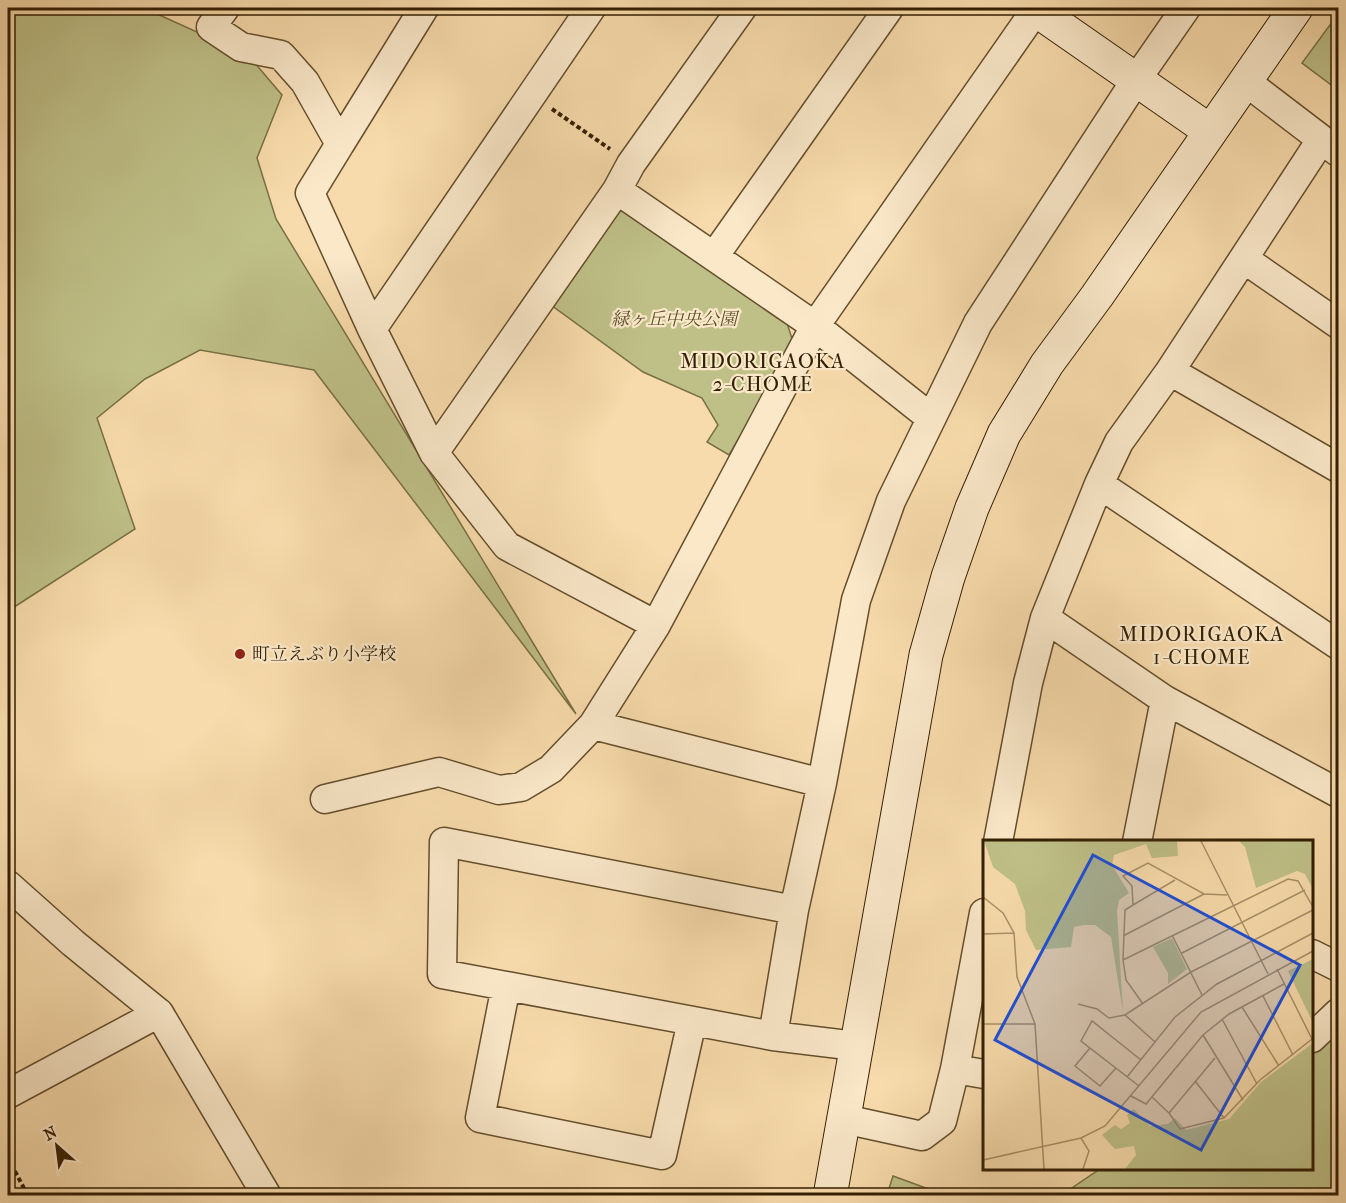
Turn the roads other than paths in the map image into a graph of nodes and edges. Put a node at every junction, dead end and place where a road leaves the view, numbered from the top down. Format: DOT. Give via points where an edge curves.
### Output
graph roads {
  1 [pos="225,8"];
  2 [pos="424,8"];
  3 [pos="591,8"];
  4 [pos="742,8"];
  5 [pos="889,8"];
  6 [pos="1035,8"];
  7 [pos="1186,8"];
  8 [pos="1296,8"];
  9 [pos="1136,80"];
  10 [pos="1245,81"];
  11 [pos="1210,131"];
  12 [pos="340,144"];
  13 [pos="1330,146"];
  14 [pos="617,190"];
  15 [pos="715,255"];
  16 [pos="1244,259"];
  17 [pos="1338,324"];
  18 [pos="815,326"];
  19 [pos="372,329"];
  20 [pos="1170,371"];
  21 [pos="931,418"];
  22 [pos="434,453"];
  23 [pos="1338,468"];
  24 [pos="1099,484"];
  25 [pos="1045,618"];
  26 [pos="656,624"];
  27 [pos="1338,645"];
  28 [pos="1165,700"];
  29 [pos="593,725"];
  30 [pos="822,783"];
  31 [pos="1338,793"];
  32 [pos="325,799"];
  33 [pos="998,840"];
  34 [pos="1137,840"];
  35 [pos="8,885"];
  36 [pos="794,910"];
  37 [pos="983,918"];
  38 [pos="1313,955"];
  39 [pos="1338,967"];
  40 [pos="506,986"];
  41 [pos="159,1013"];
  42 [pos="1338,1013"];
  43 [pos="692,1022"];
  44 [pos="772,1036"];
  45 [pos="1313,1036"];
  46 [pos="856,1046"];
  47 [pos="955,1069"];
  48 [pos="983,1074"];
  49 [pos="8,1094"];
  50 [pos="844,1119"];
  51 [pos="267,1196"];
  52 [pos="830,1196"];
  1 -- 12 [label="street" via="211,27 241,47 281,56 305,82"];
  2 -- 12 [label="street"];
  3 -- 19 [label="street"];
  4 -- 14 [label="street"];
  5 -- 15 [label="street"];
  6 -- 9 [label="street"];
  6 -- 18 [label="street"];
  7 -- 9 [label="street"];
  8 -- 10 [label="street"];
  9 -- 11 [label="street"];
  9 -- 21 [label="street" via="978,323"];
  10 -- 11 [label="street"];
  10 -- 13 [label="street"];
  11 -- 46 [label="street" via="1047,364 1004,434 972,507 926,655"];
  12 -- 19 [label="street" via="310,193"];
  13 -- 16 [label="street"];
  14 -- 15 [label="street"];
  14 -- 22 [label="street"];
  15 -- 18 [label="street"];
  16 -- 17 [label="street"];
  16 -- 20 [label="street"];
  18 -- 21 [label="street"];
  18 -- 26 [label="street"];
  19 -- 22 [label="street"];
  20 -- 23 [label="street"];
  20 -- 24 [label="street" via="1119,442"];
  21 -- 30 [label="street" via="891,501 856,600"];
  22 -- 26 [label="street" via="507,546"];
  24 -- 25 [label="street"];
  24 -- 27 [label="street"];
  25 -- 28 [label="street"];
  25 -- 33 [label="street" via="1028,683"];
  26 -- 29 [label="street"];
  28 -- 31 [label="street"];
  28 -- 34 [label="street"];
  29 -- 30 [label="street"];
  29 -- 32 [label="street" via="551,769 521,787 499,790 439,772"];
  30 -- 36 [label="street"];
  35 -- 41 [label="street"];
  36 -- 40 [label="street" via="444,842 442,974"];
  36 -- 44 [label="street"];
  37 -- 47 [label="street"];
  38 -- 39 [label="street"];
  40 -- 43 [label="street"];
  40 -- 43 [label="street" via="480,1118 662,1155"];
  41 -- 49 [label="street"];
  41 -- 51 [label="street"];
  42 -- 45 [label="street"];
  43 -- 44 [label="street"];
  44 -- 46 [label="street"];
  46 -- 50 [label="street"];
  47 -- 48 [label="street"];
  47 -- 50 [label="street" via="942,1121 922,1136"];
  50 -- 52 [label="street"];
}
